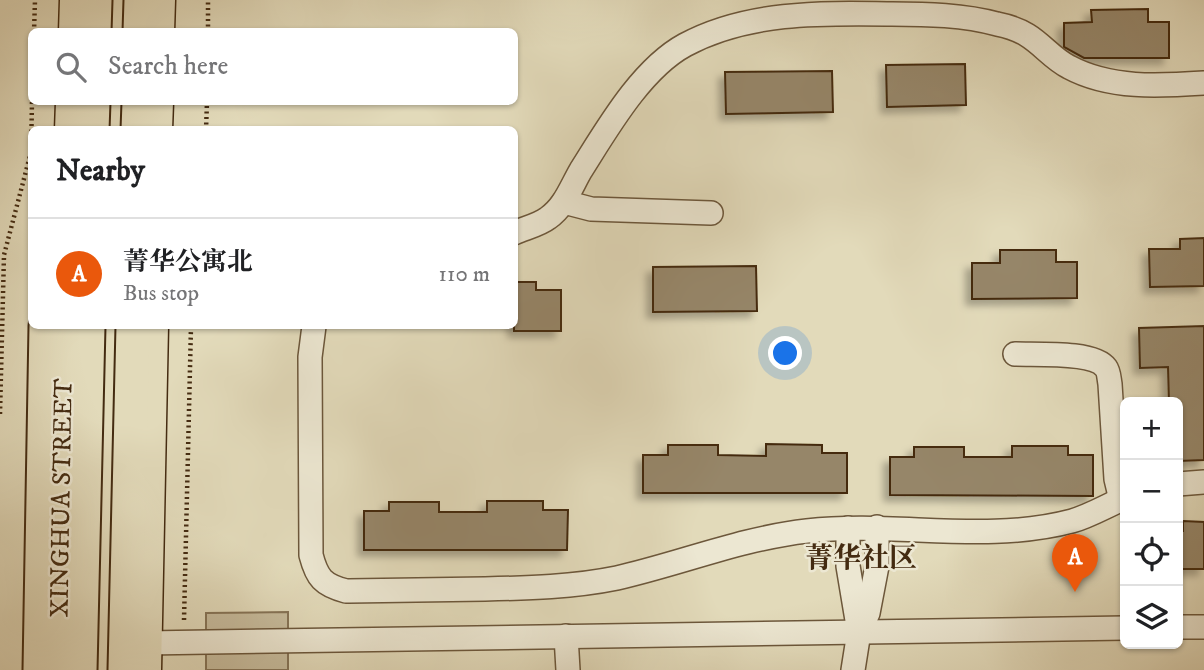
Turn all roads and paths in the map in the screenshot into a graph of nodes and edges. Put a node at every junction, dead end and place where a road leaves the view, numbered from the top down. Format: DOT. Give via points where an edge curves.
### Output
graph roads {
  1 [pos="35,0"];
  2 [pos="75,0"];
  3 [pos="95,0"];
  4 [pos="141,0"];
  5 [pos="160,0"];
  6 [pos="208,0"];
  7 [pos="34,28"];
  8 [pos="74,28"];
  9 [pos="94,28"];
  10 [pos="140,28"];
  11 [pos="159,28"];
  12 [pos="208,28"];
  13 [pos="1204,83"];
  14 [pos="32,105"];
  15 [pos="71,105"];
  16 [pos="93,105"];
  17 [pos="139,105"];
  18 [pos="158,105"];
  19 [pos="207,105"];
  20 [pos="32,126"];
  21 [pos="70,126"];
  22 [pos="92,126"];
  23 [pos="138,126"];
  24 [pos="157,126"];
  25 [pos="206,126"];
  26 [pos="28,164"];
  27 [pos="564,202"];
  28 [pos="711,213"];
  29 [pos="518,231"];
  30 [pos="46,329"];
  31 [pos="66,329"];
  32 [pos="88,329"];
  33 [pos="133,329"];
  34 [pos="153,329"];
  35 [pos="191,329"];
  36 [pos="314,329"];
  37 [pos="1015,354"];
  38 [pos="0,414"];
  39 [pos="1204,482"];
  40 [pos="1183,484"];
  41 [pos="1120,490"];
  42 [pos="1120,500"];
  43 [pos="877,527"];
  44 [pos="848,528"];
  45 [pos="1183,627"];
  46 [pos="1204,627"];
  47 [pos="1120,628"];
  48 [pos="859,632"];
  49 [pos="566,636"];
  50 [pos="183,642"];
  51 [pos="146,656"];
  52 [pos="40,670"];
  53 [pos="58,670"];
  54 [pos="80,670"];
  55 [pos="125,670"];
  56 [pos="569,670"];
  57 [pos="853,670"];
  1 -- 7 [label="path"];
  2 -- 8 [label="main road"];
  3 -- 9 [label="highway"];
  4 -- 10 [label="highway"];
  5 -- 11 [label="main road"];
  6 -- 12 [label="path"];
  13 -- 27 [label="street" via="1125,83 1092,77 1068,66 1026,34 997,23 960,18 849,13 749,22 683,46 658,65 622,106"];
  14 -- 20 [label="path"];
  15 -- 21 [label="main road"];
  16 -- 22 [label="highway"];
  17 -- 23 [label="highway"];
  18 -- 24 [label="main road"];
  19 -- 25 [label="path"];
  26 -- 38 [label="path" via="4,256"];
  27 -- 28 [label="street" via="591,209"];
  27 -- 29 [label="street" via="547,219"];
  30 -- 52 [label="highway"];
  31 -- 53 [label="main road, XINGHUA STREET"];
  32 -- 54 [label="highway"];
  33 -- 55 [label="highway"];
  34 -- 51 [label="main road"];
  35 -- 50 [label="path"];
  36 -- 44 [label="street" via="311,555 314,569 331,587 346,591 581,584 762,539"];
  37 -- 41 [label="street" via="1086,356 1108,370"];
  39 -- 40 [label="street"];
  42 -- 43 [label="street" via="1074,520 1032,528 991,532"];
  43 -- 44 [label="street"];
  43 -- 48 [label="street" via="877,566 868,613"];
  44 -- 48 [label="street" via="848,566"];
  45 -- 46 [label="street"];
  47 -- 48 [label="street"];
  48 -- 49 [label="street"];
  48 -- 57 [label="street"];
  49 -- 50 [label="street"];
  49 -- 56 [label="street"];
  50 -- 51 [label="street"];
}
